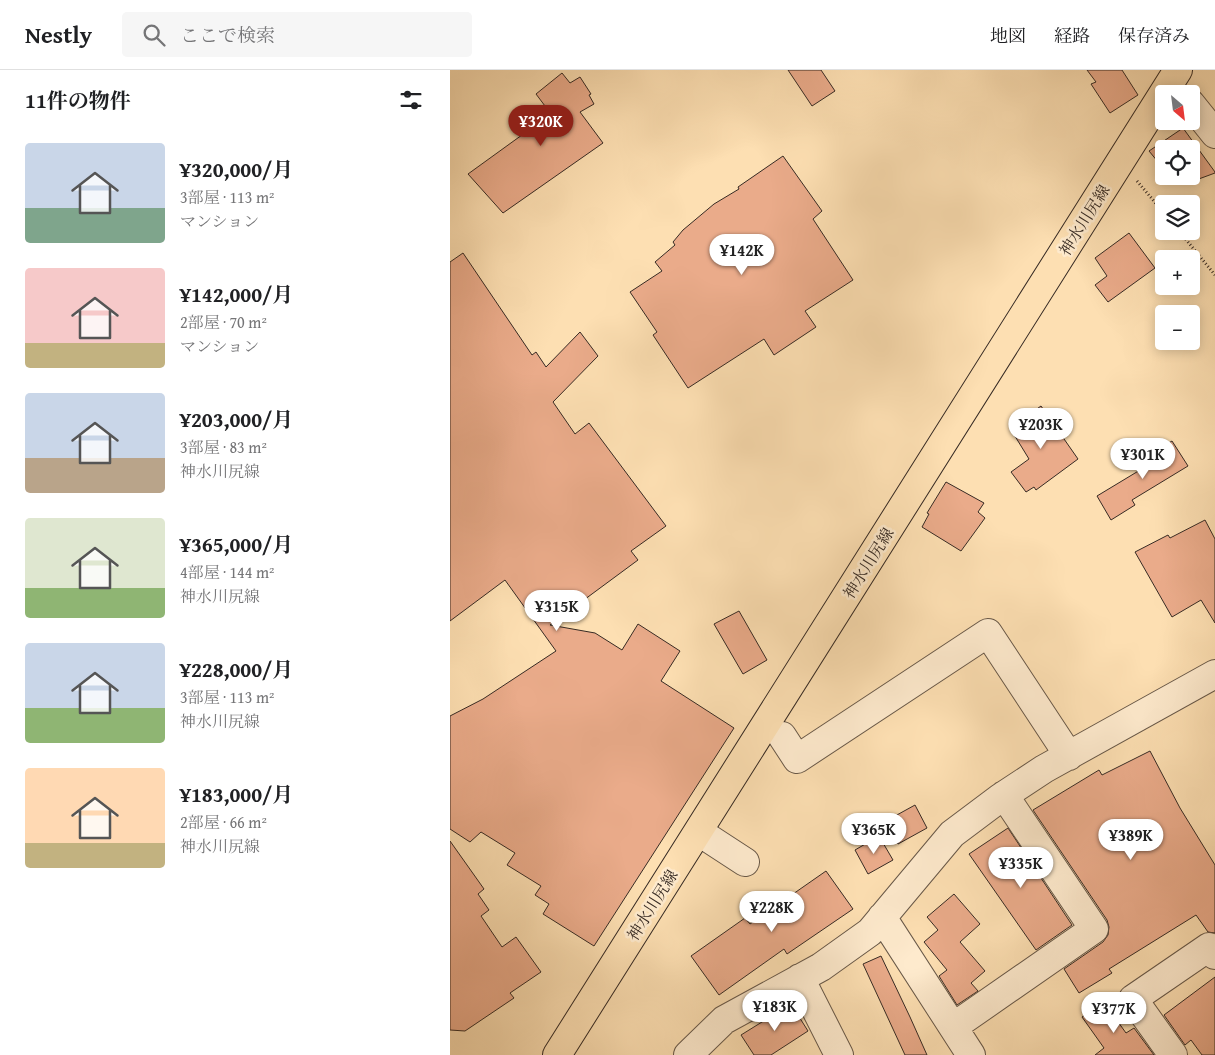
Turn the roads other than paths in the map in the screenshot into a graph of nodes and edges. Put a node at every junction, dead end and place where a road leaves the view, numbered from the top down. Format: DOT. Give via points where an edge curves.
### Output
graph roads {
  1 [pos="1175,78"];
  2 [pos="1200,115"];
  3 [pos="1215,134"];
  4 [pos="1215,674"];
  5 [pos="782,736"];
  6 [pos="1068,756"];
  7 [pos="1004,795"];
  8 [pos="699,832"];
  9 [pos="745,862"];
  10 [pos="882,917"];
  11 [pos="1215,955"];
  12 [pos="800,978"];
  13 [pos="953,1027"];
  14 [pos="693,1053"];
  15 [pos="557,1055"];
  16 [pos="839,1055"];
  17 [pos="971,1055"];
  18 [pos="1173,1055"];
  1 -- 8 [label="main road, 神水川尻線"];
  2 -- 3 [label="street"];
  4 -- 6 [label="street"];
  5 -- 6 [label="street" via="797,759 988,633"];
  6 -- 7 [label="street"];
  7 -- 10 [label="street" via="952,834"];
  7 -- 13 [label="street" via="1094,929"];
  8 -- 9 [label="street"];
  8 -- 15 [label="main road, 神水川尻線"];
  10 -- 12 [label="street" via="870,932"];
  10 -- 13 [label="street"];
  11 -- 18 [label="street" via="1209,948 1133,999"];
  12 -- 14 [label="street" via="724,1020"];
  12 -- 16 [label="street"];
  13 -- 17 [label="street"];
}
